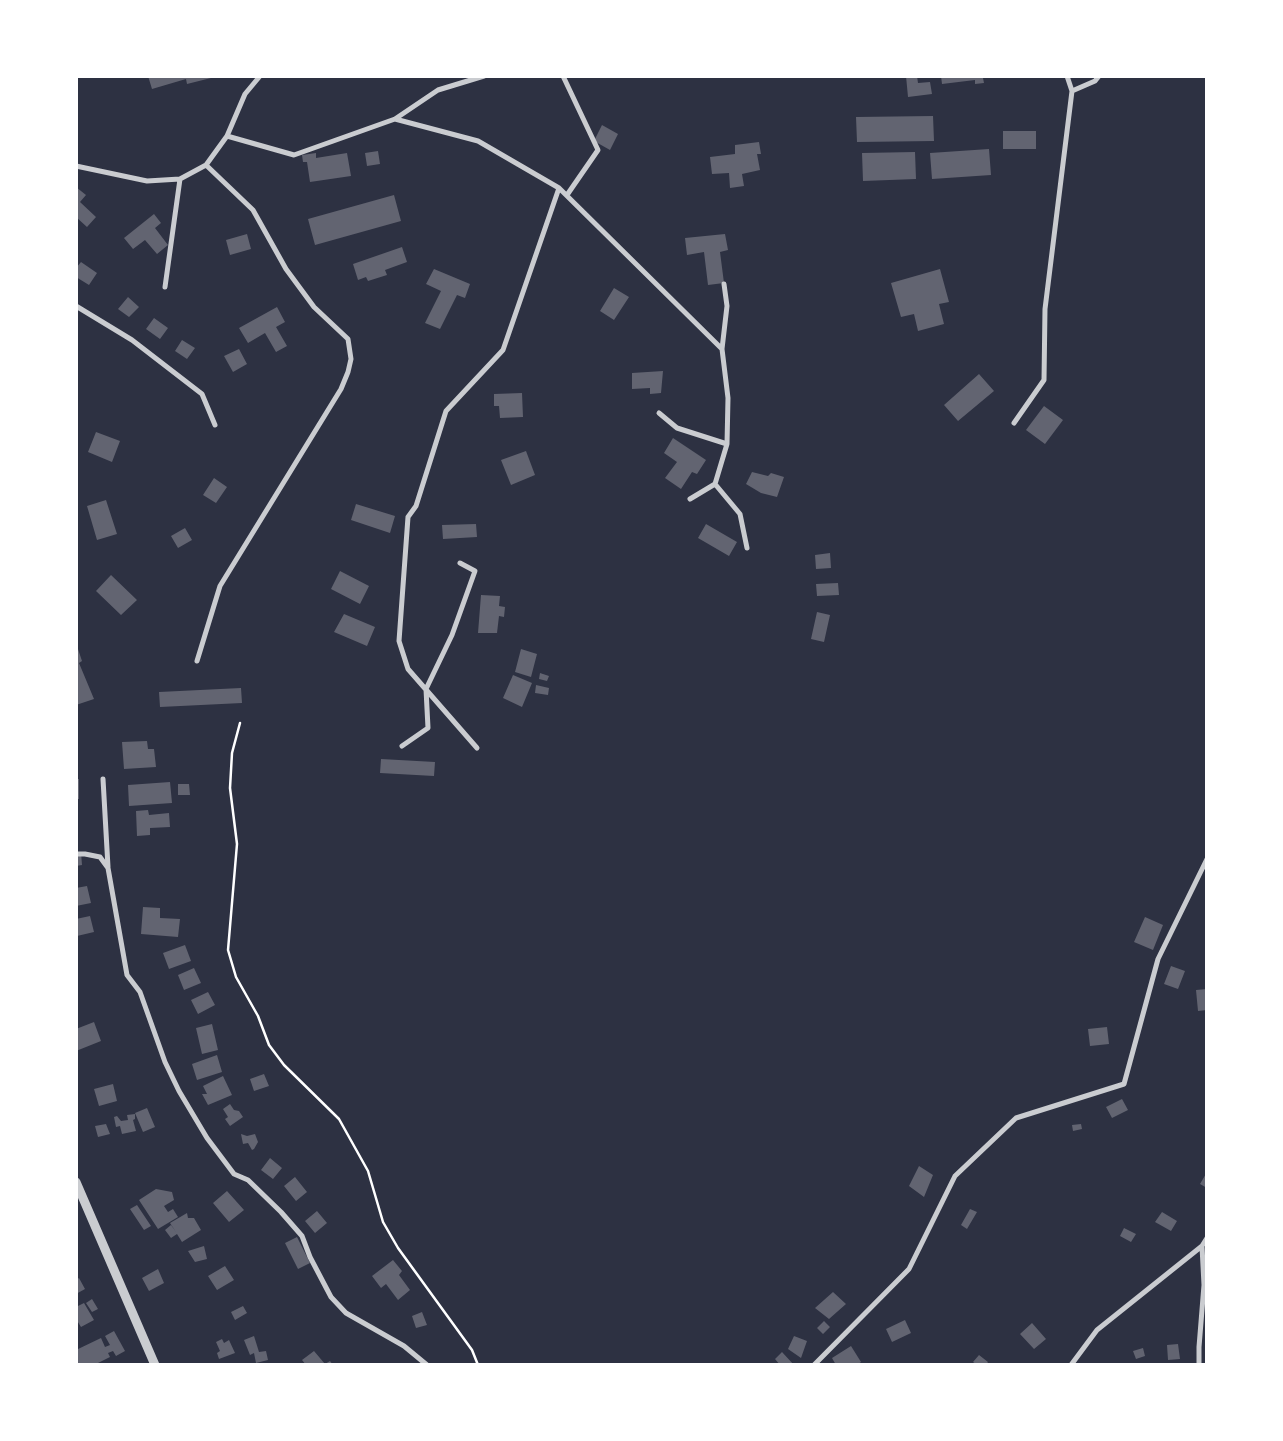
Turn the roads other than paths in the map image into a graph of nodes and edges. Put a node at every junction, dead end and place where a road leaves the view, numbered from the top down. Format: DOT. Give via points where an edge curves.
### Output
graph roads {
  1 [pos="260,76"];
  2 [pos="484,76"];
  3 [pos="563,76"];
  4 [pos="1067,76"];
  5 [pos="1100,76"];
  6 [pos="1072,91"];
  7 [pos="395,119"];
  8 [pos="227,136"];
  9 [pos="206,165"];
  10 [pos="76,166"];
  11 [pos="180,179"];
  12 [pos="559,188"];
  13 [pos="567,195"];
  14 [pos="724,284"];
  15 [pos="165,287"];
  16 [pos="76,306"];
  17 [pos="722,349"];
  18 [pos="659,413"];
  19 [pos="1014,423"];
  20 [pos="215,424"];
  21 [pos="727,444"];
  22 [pos="715,484"];
  23 [pos="690,499"];
  24 [pos="747,548"];
  25 [pos="460,564"];
  26 [pos="197,661"];
  27 [pos="426,689"];
  28 [pos="402,746"];
  29 [pos="477,748"];
  30 [pos="103,779"];
  31 [pos="76,854"];
  32 [pos="1207,859"];
  33 [pos="108,868"];
  34 [pos="76,1182"];
  35 [pos="1207,1238"];
  36 [pos="1202,1246"];
  37 [pos="155,1365"];
  38 [pos="428,1365"];
  39 [pos="814,1365"];
  40 [pos="1071,1365"];
  41 [pos="1200,1365"];
  1 -- 8 [label="street" via="245,94"];
  2 -- 7 [label="street" via="438,90"];
  3 -- 13 [label="street" via="598,150"];
  4 -- 6 [label="street"];
  5 -- 6 [label="street"];
  6 -- 19 [label="street" via="1045,309 1044,380"];
  7 -- 8 [label="street" via="294,155"];
  7 -- 12 [label="street" via="478,141"];
  8 -- 9 [label="street"];
  9 -- 11 [label="street"];
  9 -- 26 [label="street" via="253,210 286,269 314,306 348,339 351,359 341,389 220,586"];
  10 -- 11 [label="street" via="147,181"];
  11 -- 15 [label="street"];
  12 -- 13 [label="street"];
  12 -- 27 [label="street" via="503,350 446,411 416,506 408,517 399,641 408,669"];
  13 -- 17 [label="street"];
  14 -- 17 [label="street" via="727,306"];
  16 -- 20 [label="street" via="132,340 202,394"];
  17 -- 21 [label="street" via="728,398"];
  18 -- 21 [label="street" via="678,428"];
  21 -- 22 [label="street"];
  22 -- 23 [label="street"];
  22 -- 24 [label="street" via="740,514"];
  25 -- 27 [label="street" via="474,570 452,635"];
  27 -- 28 [label="street" via="428,728"];
  27 -- 29 [label="street"];
  30 -- 33 [label="street"];
  31 -- 33 [label="street" via="100,857"];
  32 -- 39 [label="street" via="1158,959 1124,1084 1016,1118 956,1176 909,1269"];
  33 -- 38 [label="street" via="127,975 140,992 179,1091 207,1138 234,1174 248,1180 302,1236 332,1297 346,1313 404,1346"];
  34 -- 37 [label="street"];
  35 -- 36 [label="street"];
  36 -- 40 [label="street" via="1097,1330"];
  36 -- 41 [label="street" via="1204,1286"];
}
